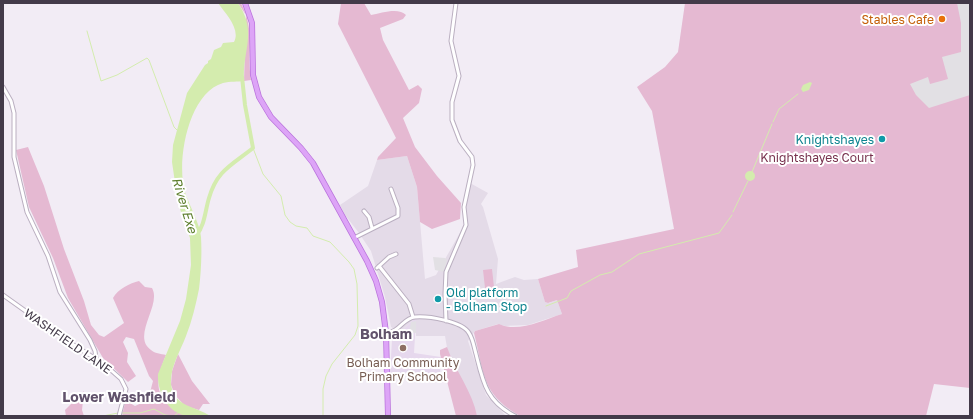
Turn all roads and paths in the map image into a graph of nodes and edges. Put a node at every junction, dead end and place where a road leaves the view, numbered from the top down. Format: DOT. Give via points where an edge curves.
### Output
graph roads {
  1 [pos="245,3"];
  2 [pos="456,3"];
  3 [pos="3,87"];
  4 [pos="391,189"];
  5 [pos="398,193"];
  6 [pos="393,194"];
  7 [pos="364,211"];
  8 [pos="372,228"];
  9 [pos="354,238"];
  10 [pos="396,254"];
  11 [pos="3,295"];
  12 [pos="412,317"];
  13 [pos="446,320"];
  14 [pos="386,333"];
  15 [pos="96,358"];
  16 [pos="119,416"];
  17 [pos="388,416"];
  18 [pos="515,416"];
  1 -- 9 [label="main road" via="252,23 253,75 259,97 271,117 313,163"];
  2 -- 13 [label="street" via="451,41 459,76 452,102 452,120 460,141 472,157 473,165 464,207 466,225 446,272"];
  3 -- 15 [label="street" via="14,113 14,157 27,212 48,256 60,292 90,340"];
  4 -- 6 [label="street"];
  5 -- 6 [label="street"];
  6 -- 8 [label="street" via="399,211 398,216"];
  7 -- 8 [label="street"];
  8 -- 9 [label="street"];
  9 -- 14 [label="main road" via="376,281"];
  10 -- 12 [label="street" via="378,267 409,304"];
  11 -- 15 [label="street, WASHFIELD LANE"];
  12 -- 13 [label="street"];
  12 -- 14 [label="street" via="396,330"];
  13 -- 18 [label="street" via="468,331 487,393 499,406"];
  14 -- 17 [label="main road"];
  15 -- 16 [label="street, WASHFIELD LANE" via="124,383 126,389"];
}
